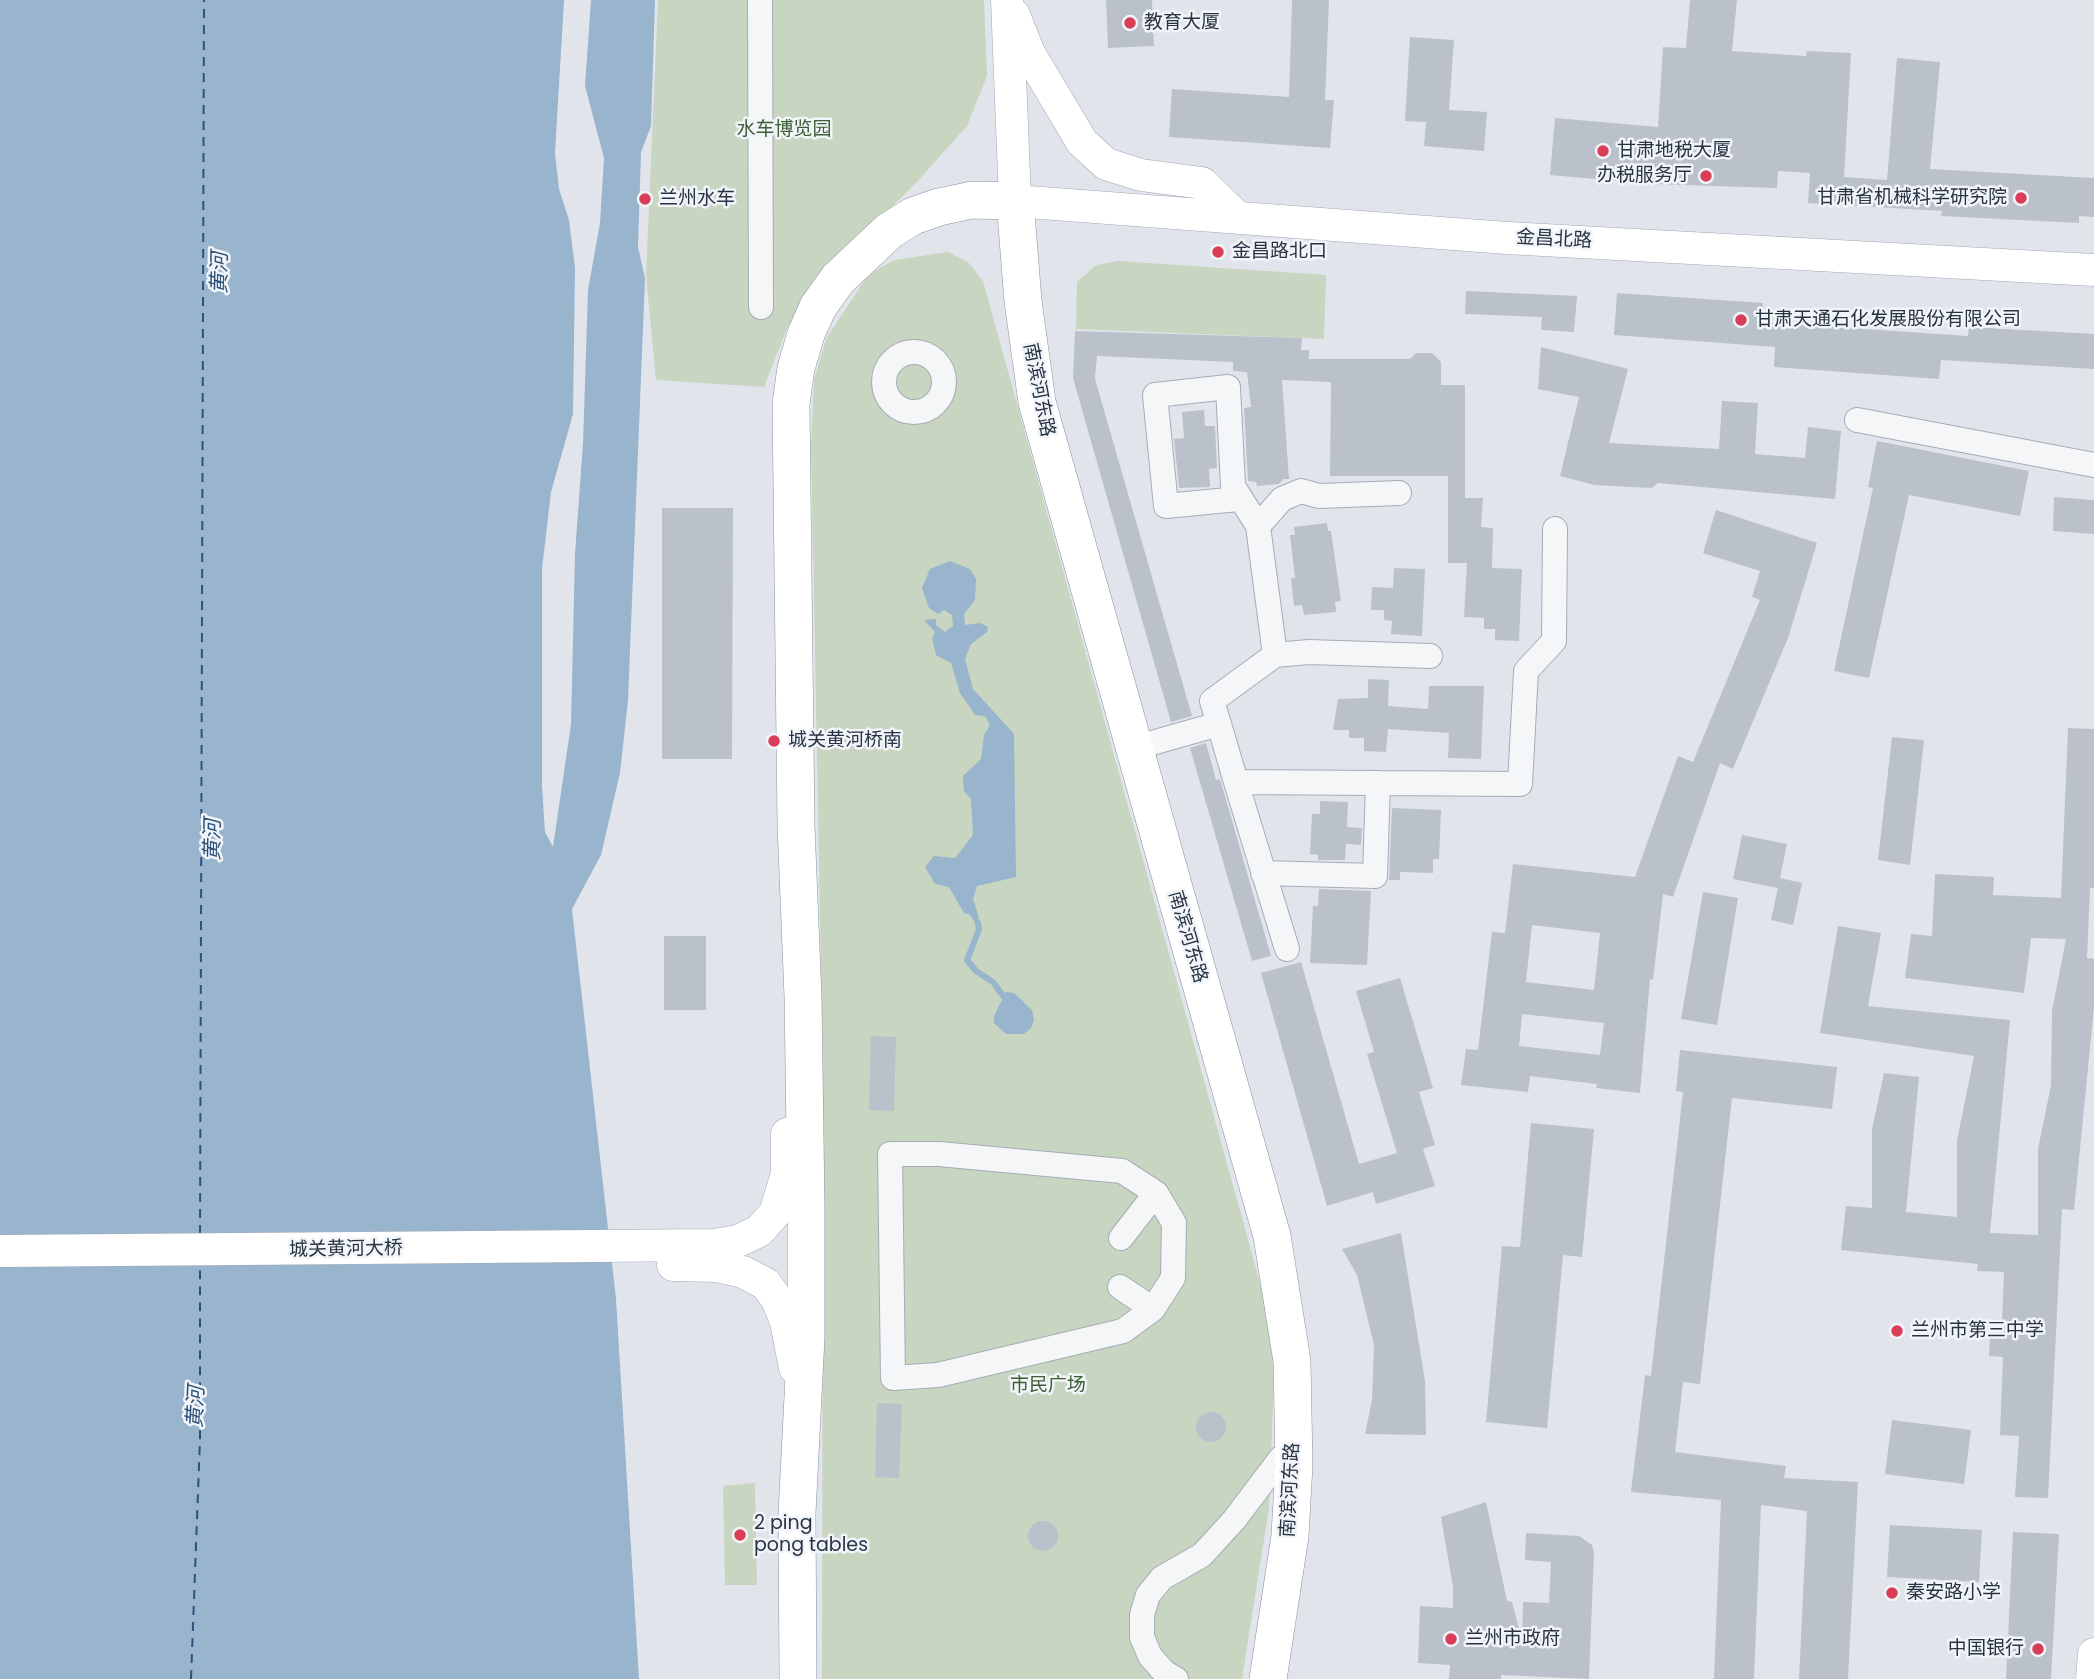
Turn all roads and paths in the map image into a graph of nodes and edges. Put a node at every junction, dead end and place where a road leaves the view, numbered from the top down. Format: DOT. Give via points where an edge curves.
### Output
graph roads {
  1 [pos="760,0"];
  2 [pos="1008,0"];
  3 [pos="1016,201"];
  4 [pos="1238,218"];
  5 [pos="2094,270"];
  6 [pos="761,307"];
  7 [pos="1857,420"];
  8 [pos="2094,466"];
  9 [pos="1399,493"];
  10 [pos="1238,499"];
  11 [pos="1258,526"];
  12 [pos="1555,529"];
  13 [pos="1275,655"];
  14 [pos="1430,656"];
  15 [pos="1219,724"];
  16 [pos="1134,748"];
  17 [pos="1236,782"];
  18 [pos="1378,783"];
  19 [pos="796,825"];
  20 [pos="1263,873"];
  21 [pos="1287,949"];
  22 [pos="1156,1193"];
  23 [pos="1121,1238"];
  24 [pos="0,1251"];
  25 [pos="692,1256"];
  26 [pos="0,1269"];
  27 [pos="1120,1287"];
  28 [pos="1153,1309"];
  29 [pos="801,1450"];
  30 [pos="1281,1458"];
  31 [pos="2094,1654"];
  32 [pos="798,1679"];
  33 [pos="1176,1679"];
  34 [pos="1268,1679"];
  35 [pos="2092,1679"];
  1 -- 6 [label="street"];
  2 -- 3 [label="main road, 南滨河东路"];
  2 -- 4 [label="main road" via="1029,53 1082,142 1107,164 1141,175 1202,183"];
  3 -- 4 [label="main road, 金昌北路"];
  3 -- 16 [label="highway, 南滨河东路" via="1037,402"];
  3 -- 19 [label="highway" via="972,200 939,206 889,231 838,279 806,334 791,404"];
  4 -- 5 [label="main road, 金昌北路"];
  7 -- 8 [label="street"];
  9 -- 11 [label="street" via="1319,496 1301,491 1282,499"];
  10 -- 10 [label="street" via="1166,506 1155,395 1228,387 1233,486"];
  10 -- 11 [label="street"];
  11 -- 13 [label="street"];
  12 -- 18 [label="street" via="1554,641 1526,671 1520,784"];
  13 -- 14 [label="street"];
  13 -- 15 [label="street" via="1212,701"];
  15 -- 16 [label="street"];
  15 -- 17 [label="street"];
  16 -- 34 [label="highway, 南滨河东路" via="1272,1236 1284,1300 1292,1361 1294,1465 1290,1536"];
  17 -- 18 [label="street"];
  17 -- 20 [label="street"];
  18 -- 20 [label="street" via="1375,876"];
  19 -- 25 [label="main road" via="785,952 787,1174 775,1213 759,1231"];
  19 -- 29 [label="highway" via="806,1156"];
  20 -- 21 [label="street"];
  22 -- 23 [label="street"];
  22 -- 28 [label="street" via="1174,1223 1173,1278"];
  22 -- 28 [label="street" via="1122,1171 939,1154 890,1154 893,1378 937,1375 1123,1331"];
  24 -- 25 [label="main road, 城关黄河大桥"];
  25 -- 26 [label="main road, 城关黄河大桥"];
  25 -- 29 [label="main road" via="743,1272 765,1284 778,1301 795,1363"];
  27 -- 28 [label="street"];
  29 -- 32 [label="highway"];
  30 -- 33 [label="street" via="1202,1555 1161,1578 1148,1595 1142,1637 1150,1656"];
  31 -- 35 [label="main road"];
}
